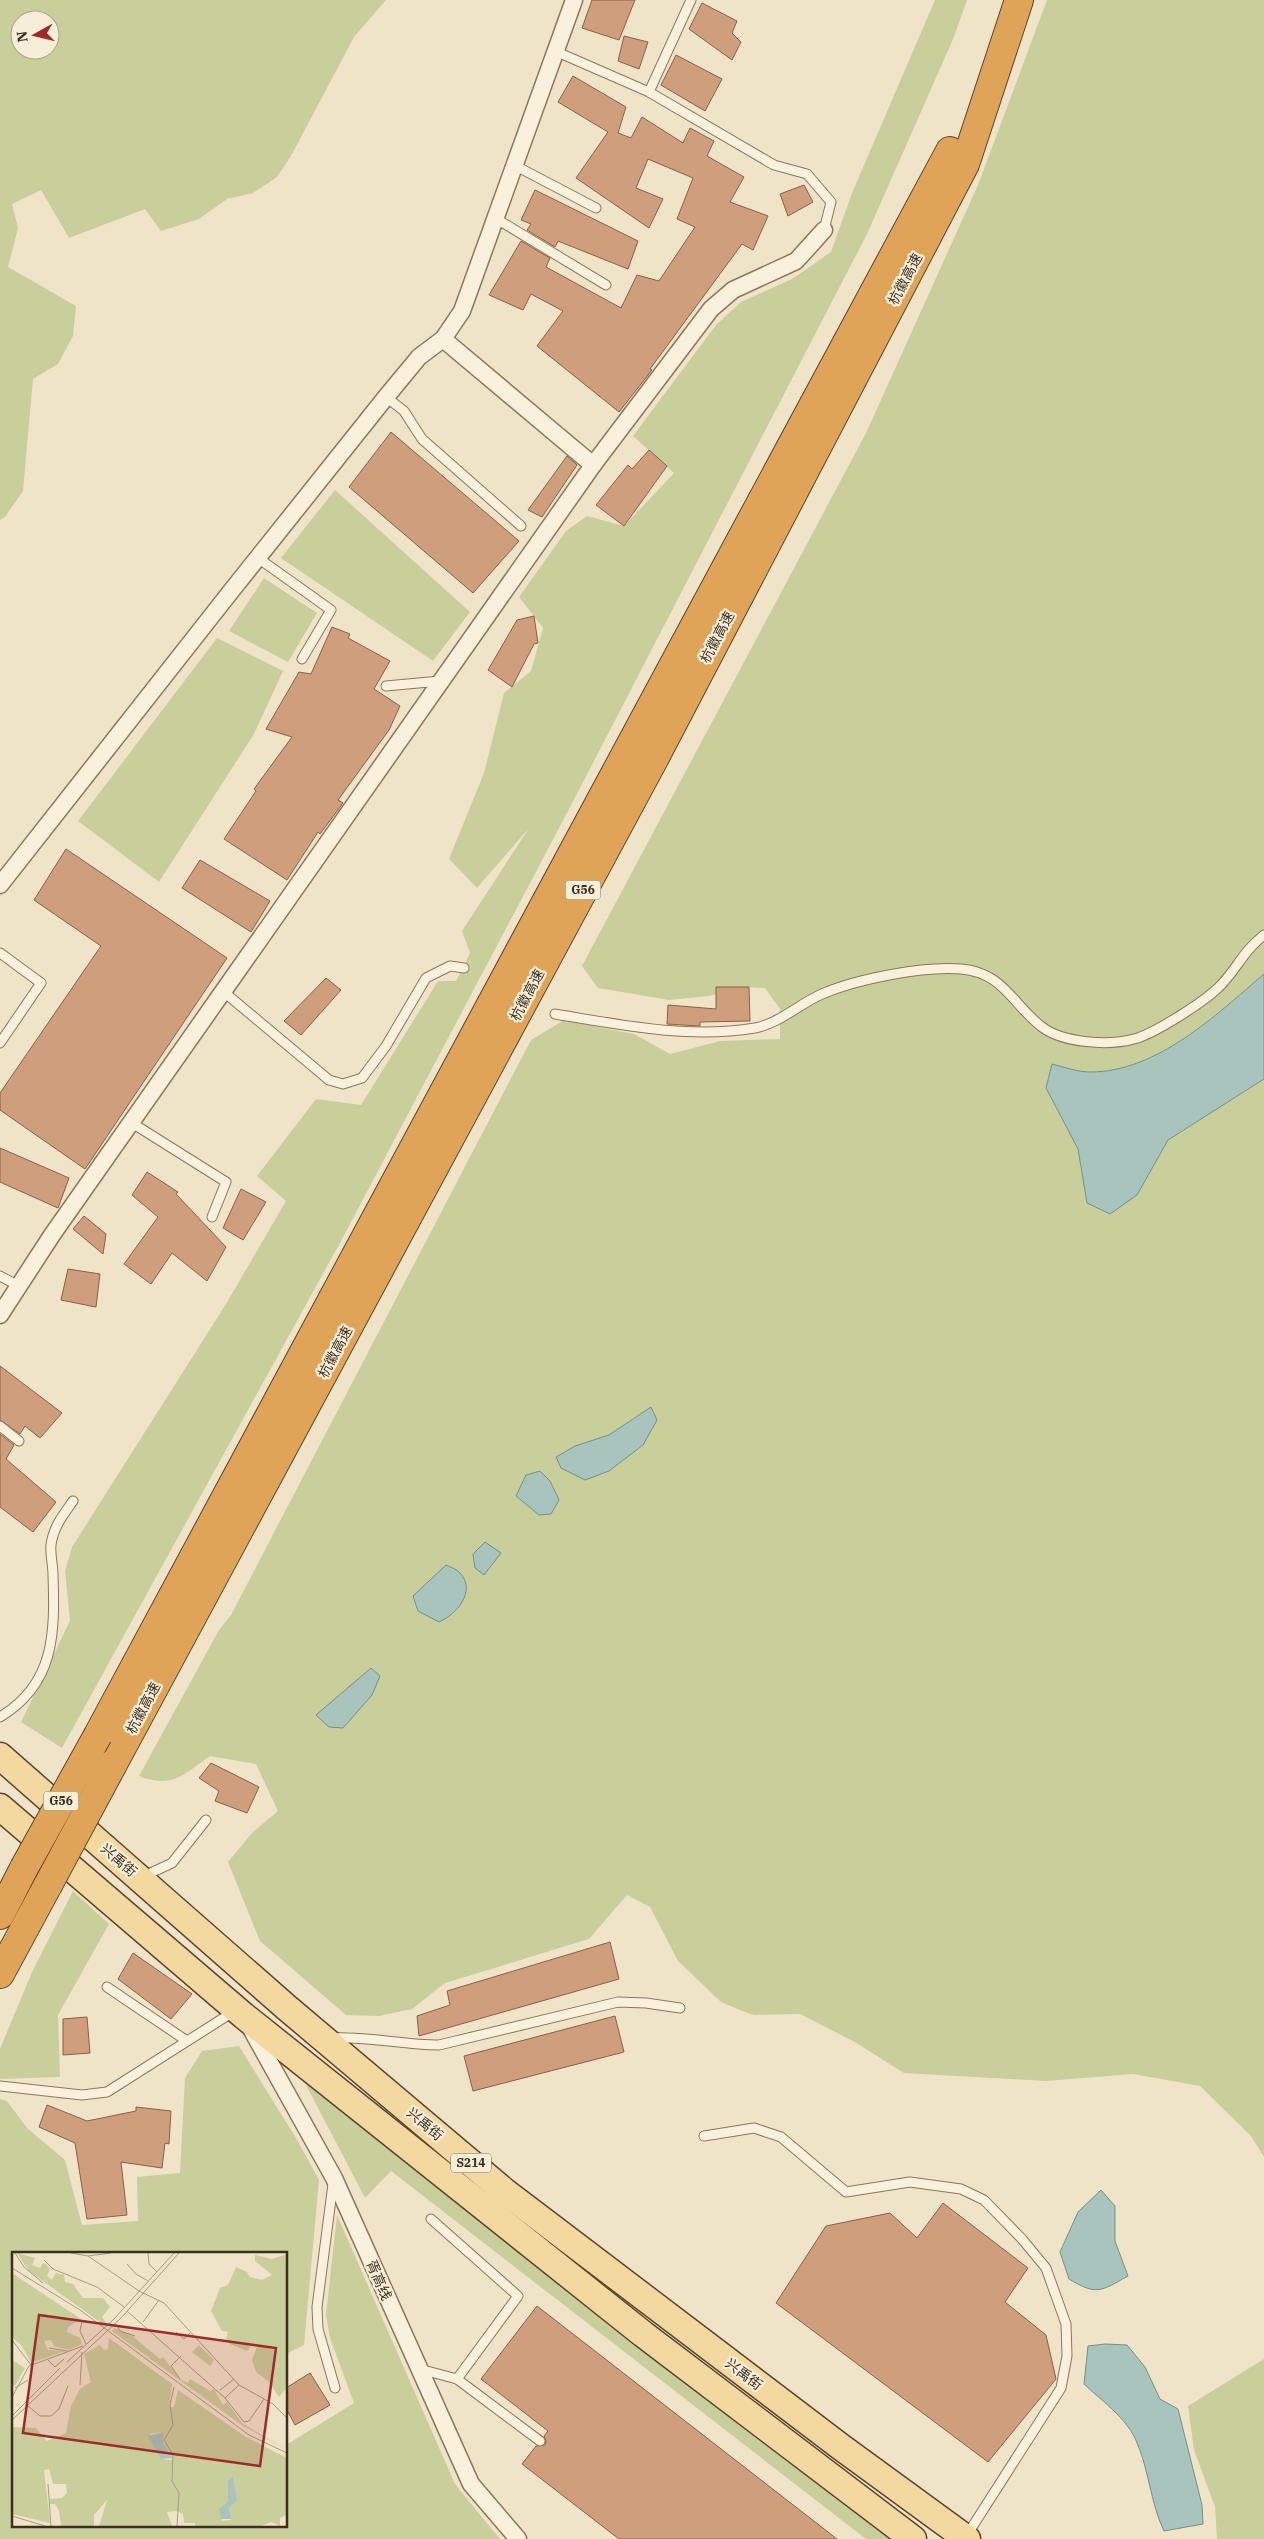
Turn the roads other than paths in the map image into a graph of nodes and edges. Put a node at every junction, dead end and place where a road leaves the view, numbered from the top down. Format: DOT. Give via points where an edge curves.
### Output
graph roads {
  1 [pos="574,0"];
  2 [pos="691,0"];
  3 [pos="1000,0"];
  4 [pos="1019,0"];
  5 [pos="555,51"];
  6 [pos="649,92"];
  7 [pos="514,166"];
  8 [pos="596,208"];
  9 [pos="495,218"];
  10 [pos="824,230"];
  11 [pos="606,285"];
  12 [pos="443,339"];
  13 [pos="386,397"];
  14 [pos="594,465"];
  15 [pos="521,526"];
  16 [pos="258,558"];
  17 [pos="302,659"];
  18 [pos="442,681"];
  19 [pos="386,686"];
  20 [pos="0,885"];
  21 [pos="1264,935"];
  22 [pos="0,953"];
  23 [pos="464,968"];
  24 [pos="224,992"];
  25 [pos="555,1014"];
  26 [pos="0,1043"];
  27 [pos="132,1123"];
  28 [pos="212,1217"];
  29 [pos="0,1276"];
  30 [pos="19,1286"];
  31 [pos="0,1315"];
  32 [pos="0,1426"];
  33 [pos="19,1441"];
  34 [pos="74,1500"];
  35 [pos="0,1717"];
  36 [pos="0,1756"];
  37 [pos="0,1807"];
  38 [pos="206,1820"];
  39 [pos="140,1878"];
  40 [pos="0,1915"];
  41 [pos="0,1974"];
  42 [pos="107,1987"];
  43 [pos="680,2008"];
  44 [pos="240,2013"];
  45 [pos="324,2038"];
  46 [pos="187,2041"];
  47 [pos="0,2086"];
  48 [pos="704,2136"];
  49 [pos="334,2178"];
  50 [pos="430,2219"];
  51 [pos="427,2371"];
  52 [pos="457,2379"];
  53 [pos="335,2388"];
  54 [pos="540,2441"];
  55 [pos="966,2538"];
  56 [pos="518,2539"];
  57 [pos="912,2539"];
  1 -- 5 [label="street"];
  2 -- 6 [label="lane"];
  3 -- 40 [label="highway, 杭徽高速 / G56, bridge" via="949,154"];
  4 -- 41 [label="highway, 杭徽高速 / G56, bridge" via="965,164 653,761"];
  5 -- 6 [label="lane"];
  5 -- 7 [label="street"];
  6 -- 10 [label="lane" via="774,164 807,174 831,202"];
  7 -- 8 [label="lane"];
  7 -- 9 [label="street"];
  9 -- 11 [label="lane"];
  9 -- 12 [label="street" via="462,311"];
  10 -- 14 [label="street" via="796,260 733,290 711,309"];
  12 -- 13 [label="street" via="419,357"];
  12 -- 14 [label="street"];
  13 -- 15 [label="lane" via="404,411 422,439"];
  13 -- 16 [label="street"];
  14 -- 18 [label="street"];
  16 -- 17 [label="lane" via="331,610"];
  16 -- 20 [label="street"];
  18 -- 19 [label="lane"];
  18 -- 24 [label="street"];
  21 -- 25 [label="lane" via="1249,947 1218,989 1163,1026 1134,1039 1113,1042 1096,1043 1068,1038 1043,1028 1000,983 963,969 914,971 851,985 822,994 756,1028 677,1033"];
  22 -- 26 [label="lane" via="41,983"];
  23 -- 24 [label="lane" via="450,966 426,978 386,1046 362,1078 343,1084 329,1080"];
  24 -- 27 [label="street"];
  27 -- 28 [label="lane" via="226,1182"];
  27 -- 30 [label="street"];
  29 -- 30 [label="lane"];
  30 -- 31 [label="street"];
  32 -- 33 [label="lane"];
  34 -- 35 [label="lane" via="55,1528 51,1545 52,1630 45,1668 34,1688"];
  36 -- 39 [label="main road, 兴禹街 / S214"];
  37 -- 44 [label="main road, 兴禹街 / S214"];
  38 -- 39 [label="lane" via="172,1863"];
  39 -- 45 [label="main road, 兴禹街 / S214"];
  42 -- 46 [label="lane"];
  43 -- 45 [label="lane" via="618,2002 439,2045"];
  44 -- 46 [label="lane"];
  44 -- 49 [label="street, 胥高线"];
  44 -- 57 [label="main road, 兴禹街 / S214" via="643,2334"];
  45 -- 55 [label="main road, 兴禹街 / S214" via="504,2191"];
  46 -- 47 [label="lane" via="106,2092 82,2095"];
  48 -- 55 [label="lane" via="754,2128 781,2137 846,2192 910,2182 961,2189 984,2200 1046,2268 1066,2324 1067,2356 1061,2388"];
  49 -- 53 [label="lane" via="317,2307 318,2329"];
  49 -- 56 [label="street, 胥高线" via="471,2484"];
  50 -- 52 [label="lane" via="518,2296"];
  51 -- 52 [label="lane"];
  52 -- 54 [label="lane"];
}
